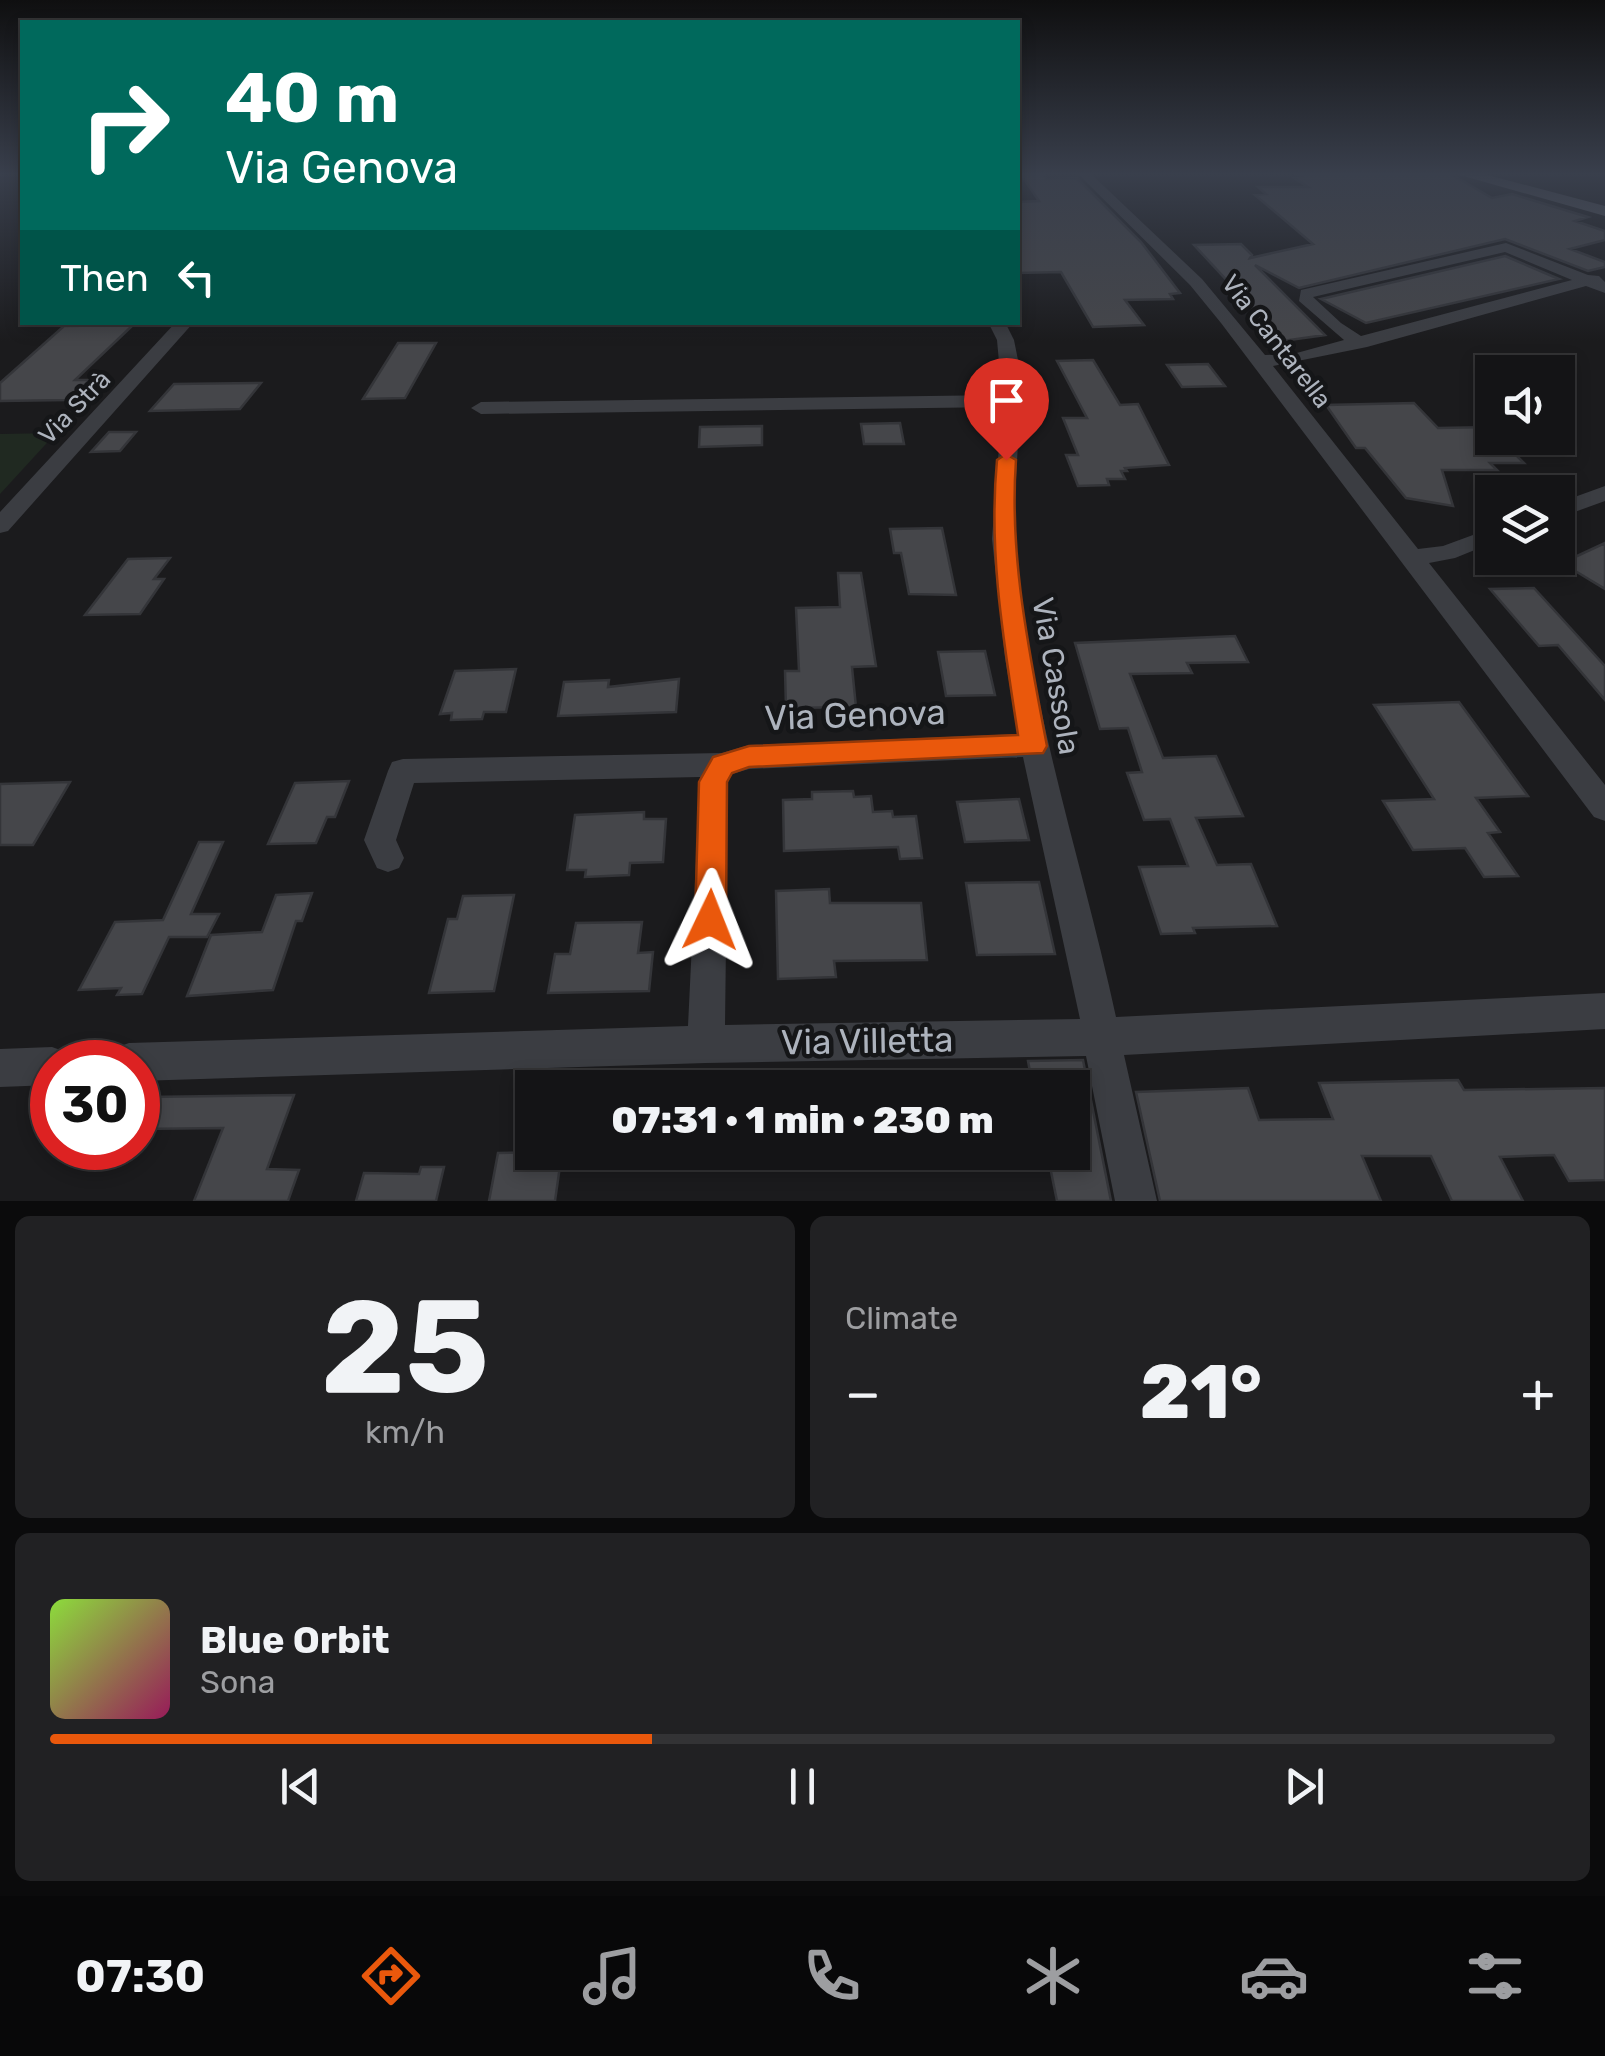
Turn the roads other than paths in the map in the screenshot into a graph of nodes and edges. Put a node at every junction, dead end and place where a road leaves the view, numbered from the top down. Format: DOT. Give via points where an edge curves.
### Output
graph roads {
  1 [pos="1142,229"];
  2 [pos="1600,281"];
  3 [pos="183,325"];
  4 [pos="998,325"];
  5 [pos="1361,343"];
  6 [pos="1259,361"];
  7 [pos="1012,401"];
  8 [pos="481,408"];
  9 [pos="1605,493"];
  10 [pos="1575,504"];
  11 [pos="0,526"];
  12 [pos="1475,542"];
  13 [pos="1410,558"];
  14 [pos="1033,746"];
  15 [pos="722,765"];
  16 [pos="1605,808"];
  17 [pos="388,858"];
  18 [pos="1605,1012"];
  19 [pos="1102,1037"];
  20 [pos="706,1044"];
  21 [pos="160,1061"];
  22 [pos="30,1067"];
  23 [pos="0,1068"];
  24 [pos="1136,1201"];
  1 -- 6 [label="street, Via Cantarella" via="1196,282"];
  2 -- 5 [label="street"];
  2 -- 5 [label="street" via="1506,247 1307,293 1335,327"];
  3 -- 11 [label="street, Via Strà"];
  4 -- 7 [label="street, Via Cassola"];
  5 -- 6 [label="street" via="1294,360"];
  6 -- 13 [label="street, Via Cantarella"];
  7 -- 8 [label="street"];
  7 -- 14 [label="street, Via Cassola" via="1002,508"];
  9 -- 10 [label="street"];
  12 -- 13 [label="street"];
  13 -- 16 [label="street, Via Cantarella"];
  14 -- 15 [label="street, Via Genova" via="749,756"];
  14 -- 19 [label="street, Via Cassola"];
  15 -- 17 [label="street, Via Genova" via="403,771 380,840"];
  15 -- 20 [label="street" via="713,782"];
  18 -- 19 [label="street, Via Villetta"];
  19 -- 20 [label="street, Via Villetta"];
  19 -- 24 [label="street, Via Cassola"];
  20 -- 21 [label="street, Via Villetta"];
  22 -- 23 [label="street"];
}
